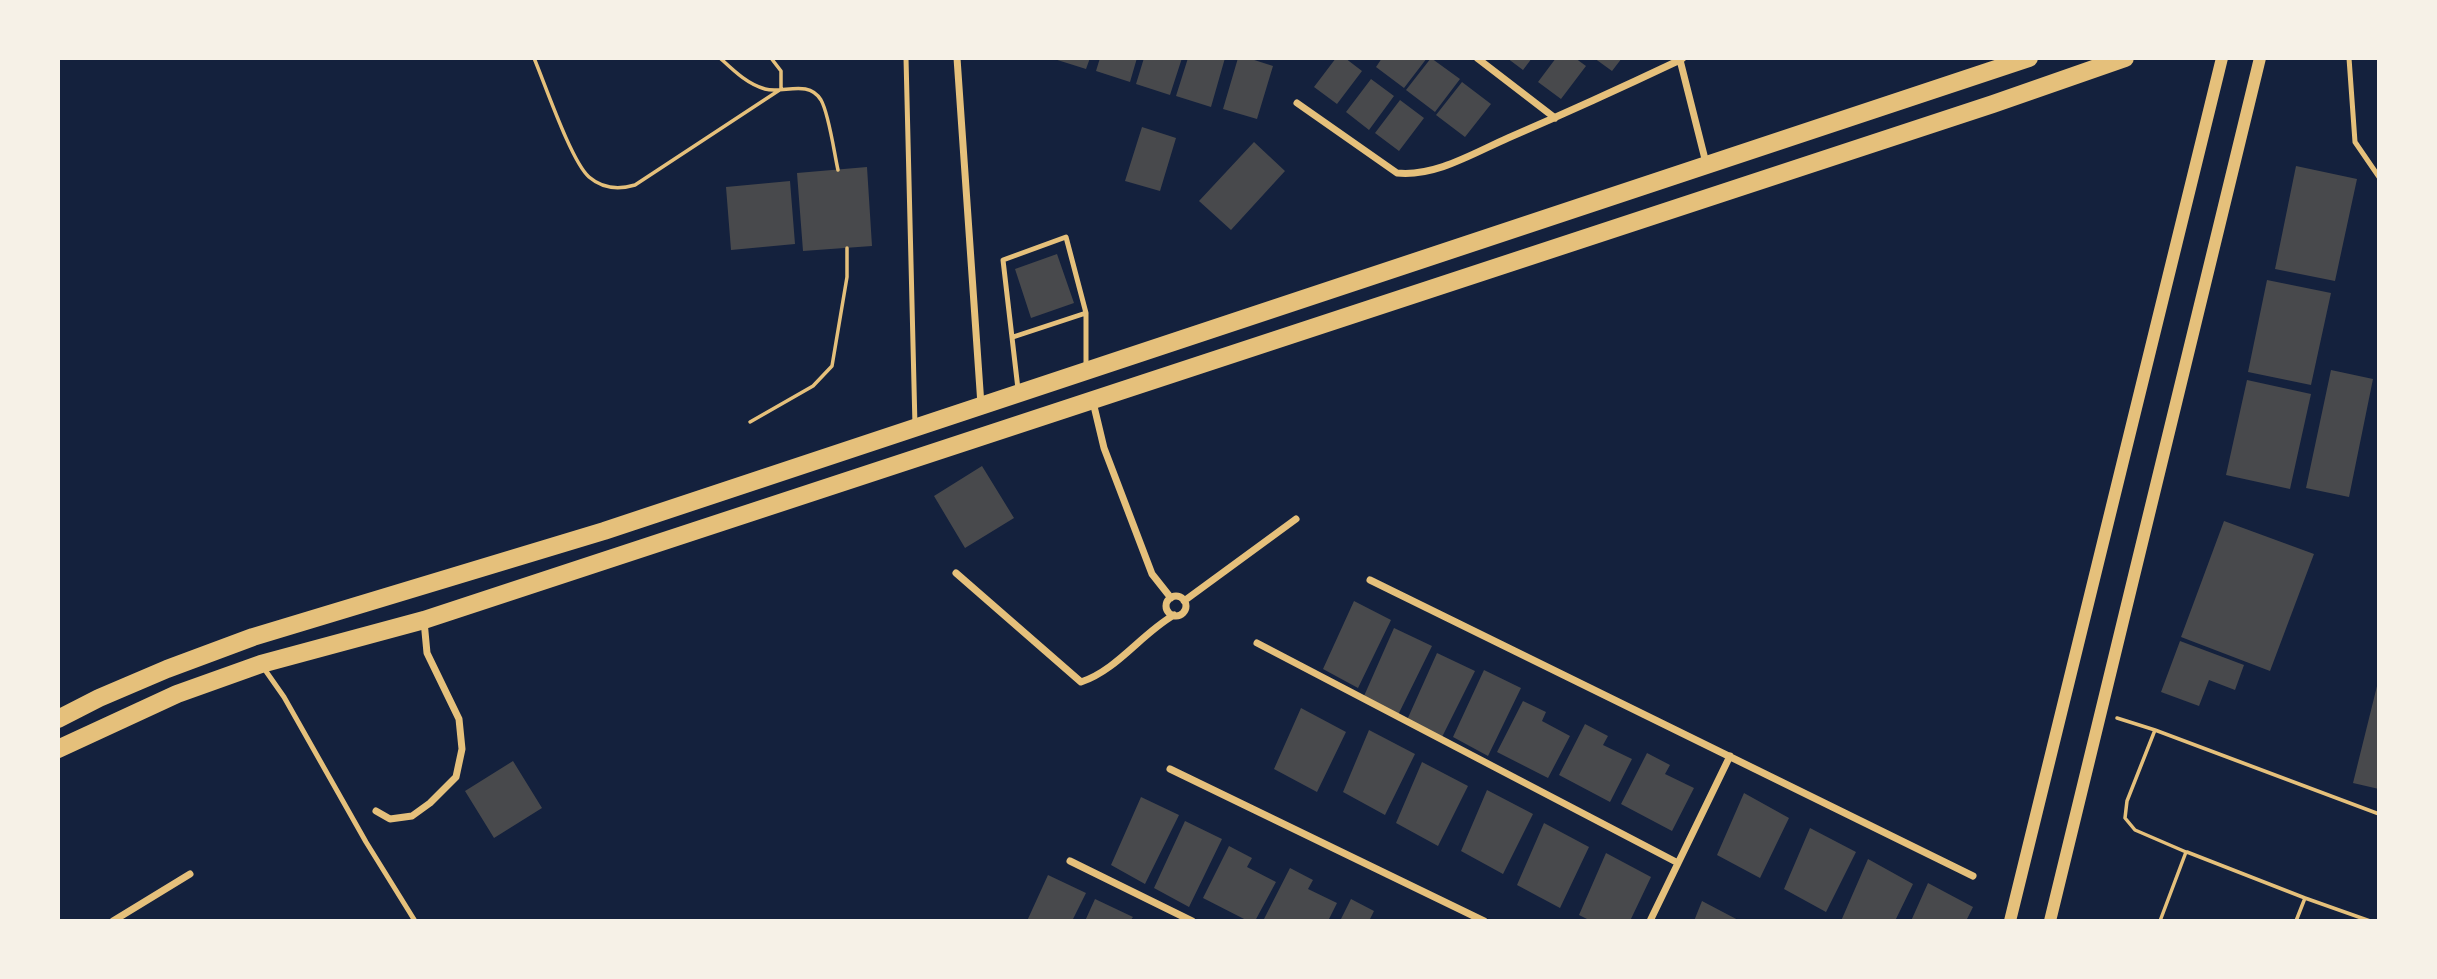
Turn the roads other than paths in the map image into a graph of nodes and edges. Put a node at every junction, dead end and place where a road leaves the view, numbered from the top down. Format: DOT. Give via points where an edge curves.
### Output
graph roads {
  1 [pos="906,58"];
  2 [pos="957,58"];
  3 [pos="1477,58"];
  4 [pos="1681,58"];
  5 [pos="2029,58"];
  6 [pos="2125,58"];
  7 [pos="2222,58"];
  8 [pos="2260,58"];
  9 [pos="2349,58"];
  10 [pos="1297,103"];
  11 [pos="1555,118"];
  12 [pos="1707,165"];
  13 [pos="2379,177"];
  14 [pos="1086,313"];
  15 [pos="1013,337"];
  16 [pos="1086,372"];
  17 [pos="1019,392"];
  18 [pos="1093,401"];
  19 [pos="981,406"];
  20 [pos="915,429"];
  21 [pos="1296,519"];
  22 [pos="956,573"];
  23 [pos="1370,580"];
  24 [pos="1171,598"];
  25 [pos="1184,601"];
  26 [pos="1174,615"];
  27 [pos="424,620"];
  28 [pos="1257,643"];
  29 [pos="261,664"];
  30 [pos="58,719"];
  31 [pos="58,749"];
  32 [pos="1730,756"];
  33 [pos="1170,769"];
  34 [pos="376,811"];
  35 [pos="1070,861"];
  36 [pos="1678,863"];
  37 [pos="190,874"];
  38 [pos="1973,876"];
  39 [pos="113,921"];
  40 [pos="415,921"];
  41 [pos="1192,921"];
  42 [pos="1484,921"];
  43 [pos="1650,921"];
  44 [pos="2010,921"];
  45 [pos="2050,921"];
  1 -- 20 [label="lane"];
  2 -- 19 [label="street"];
  3 -- 11 [label="street"];
  4 -- 11 [label="street"];
  4 -- 12 [label="street"];
  5 -- 12 [label="main road"];
  6 -- 18 [label="main road"];
  7 -- 44 [label="street"];
  8 -- 45 [label="street"];
  9 -- 13 [label="lane" via="2355,142"];
  10 -- 11 [label="street" via="1397,173 1413,175 1445,166"];
  12 -- 16 [label="main road"];
  14 -- 15 [label="lane"];
  14 -- 15 [label="lane" via="1066,237 1003,260"];
  14 -- 16 [label="lane"];
  15 -- 17 [label="lane"];
  16 -- 17 [label="main road"];
  17 -- 19 [label="main road"];
  18 -- 24 [label="street" via="1104,448 1152,574"];
  18 -- 27 [label="main road"];
  19 -- 20 [label="main road"];
  20 -- 30 [label="main road" via="604,531 253,636"];
  21 -- 25 [label="street"];
  22 -- 26 [label="street" via="1081,682 1097,677"];
  23 -- 32 [label="street"];
  24 -- 25 [label="street"];
  24 -- 26 [label="street" via="1167,607"];
  25 -- 26 [label="street" via="1184,612"];
  27 -- 29 [label="main road"];
  27 -- 34 [label="street" via="427,653 459,719 462,750 456,777 412,816 390,819"];
  28 -- 36 [label="street"];
  29 -- 31 [label="main road" via="177,694"];
  29 -- 40 [label="lane"];
  32 -- 36 [label="street"];
  32 -- 38 [label="street"];
  33 -- 42 [label="street"];
  35 -- 41 [label="street"];
  36 -- 43 [label="street"];
  37 -- 39 [label="street"];
}
